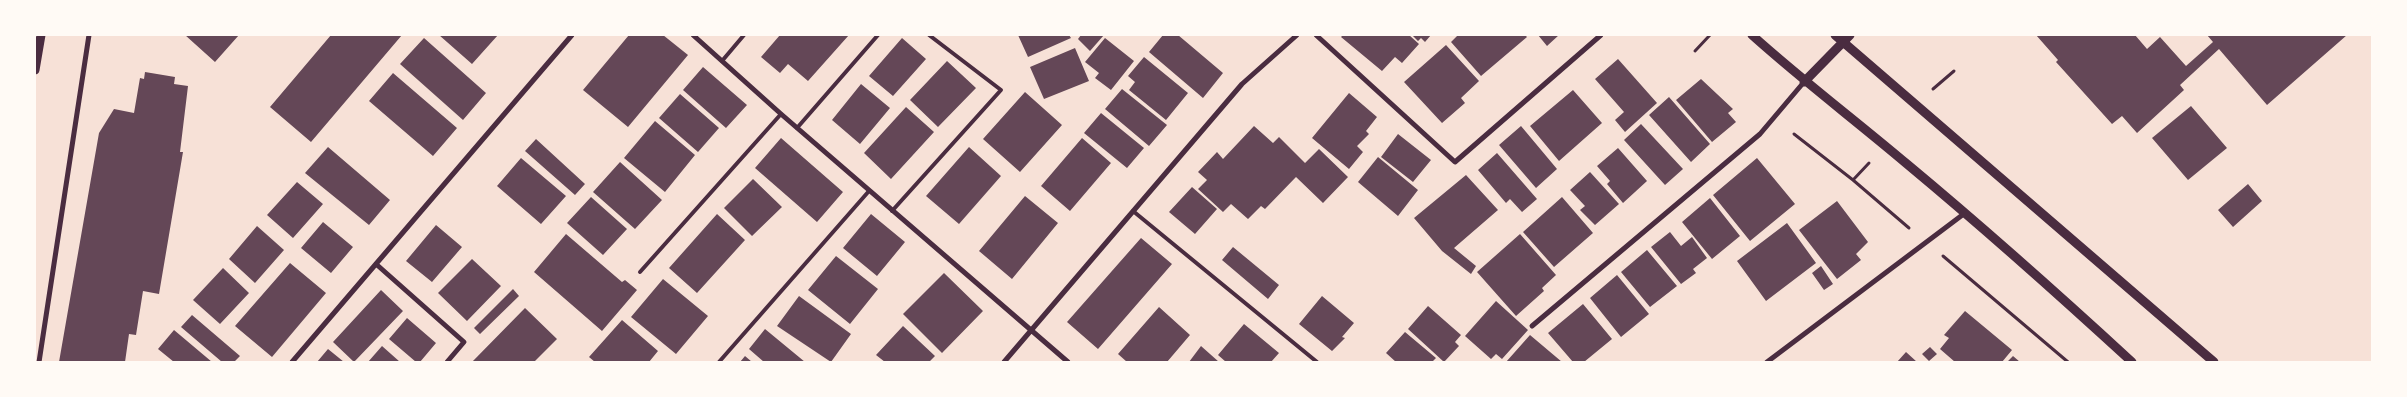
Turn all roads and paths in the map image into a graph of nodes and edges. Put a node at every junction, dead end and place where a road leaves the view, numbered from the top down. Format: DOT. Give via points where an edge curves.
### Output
graph roads {
  1 [pos="41,35"];
  2 [pos="89,35"];
  3 [pos="572,35"];
  4 [pos="693,35"];
  5 [pos="744,35"];
  6 [pos="878,35"];
  7 [pos="929,35"];
  8 [pos="1297,35"];
  9 [pos="1316,35"];
  10 [pos="1601,35"];
  11 [pos="1710,35"];
  12 [pos="1752,35"];
  13 [pos="1835,35"];
  14 [pos="1847,39"];
  15 [pos="1695,50"];
  16 [pos="722,61"];
  17 [pos="35,70"];
  18 [pos="1954,71"];
  19 [pos="1804,82"];
  20 [pos="1937,86"];
  21 [pos="781,114"];
  22 [pos="796,128"];
  23 [pos="1871,161"];
  24 [pos="1853,180"];
  25 [pos="869,191"];
  26 [pos="892,211"];
  27 [pos="1133,211"];
  28 [pos="1965,213"];
  29 [pos="376,264"];
  30 [pos="640,272"];
  31 [pos="1532,326"];
  32 [pos="1030,331"];
  33 [pos="39,362"];
  34 [pos="292,362"];
  35 [pos="447,362"];
  36 [pos="719,362"];
  37 [pos="1004,362"];
  38 [pos="1068,362"];
  39 [pos="1318,362"];
  40 [pos="1767,362"];
  41 [pos="2132,362"];
  42 [pos="2214,362"];
  1 -- 17 [label="street"];
  2 -- 33 [label="street"];
  3 -- 29 [label="street"];
  4 -- 16 [label="street"];
  5 -- 16 [label="lane"];
  6 -- 22 [label="lane"];
  7 -- 26 [label="lane" via="1001,90"];
  8 -- 27 [label="street" via="1242,84"];
  9 -- 10 [label="street" via="1456,162"];
  11 -- 15 [label="path"];
  12 -- 19 [label="street"];
  13 -- 14 [label="street"];
  14 -- 19 [label="street"];
  14 -- 42 [label="street"];
  16 -- 21 [label="street"];
  18 -- 20 [label="path"];
  19 -- 28 [label="street"];
  19 -- 31 [label="street" via="1760,134"];
  21 -- 22 [label="street"];
  21 -- 30 [label="lane"];
  22 -- 25 [label="street"];
  23 -- 24 [label="path"];
  25 -- 26 [label="street"];
  25 -- 36 [label="lane"];
  26 -- 32 [label="street"];
  27 -- 32 [label="street"];
  27 -- 39 [label="lane"];
  28 -- 40 [label="street"];
  28 -- 41 [label="street"];
  29 -- 34 [label="street"];
  29 -- 35 [label="street" via="464,342"];
  32 -- 37 [label="street"];
  32 -- 38 [label="street"];
}
